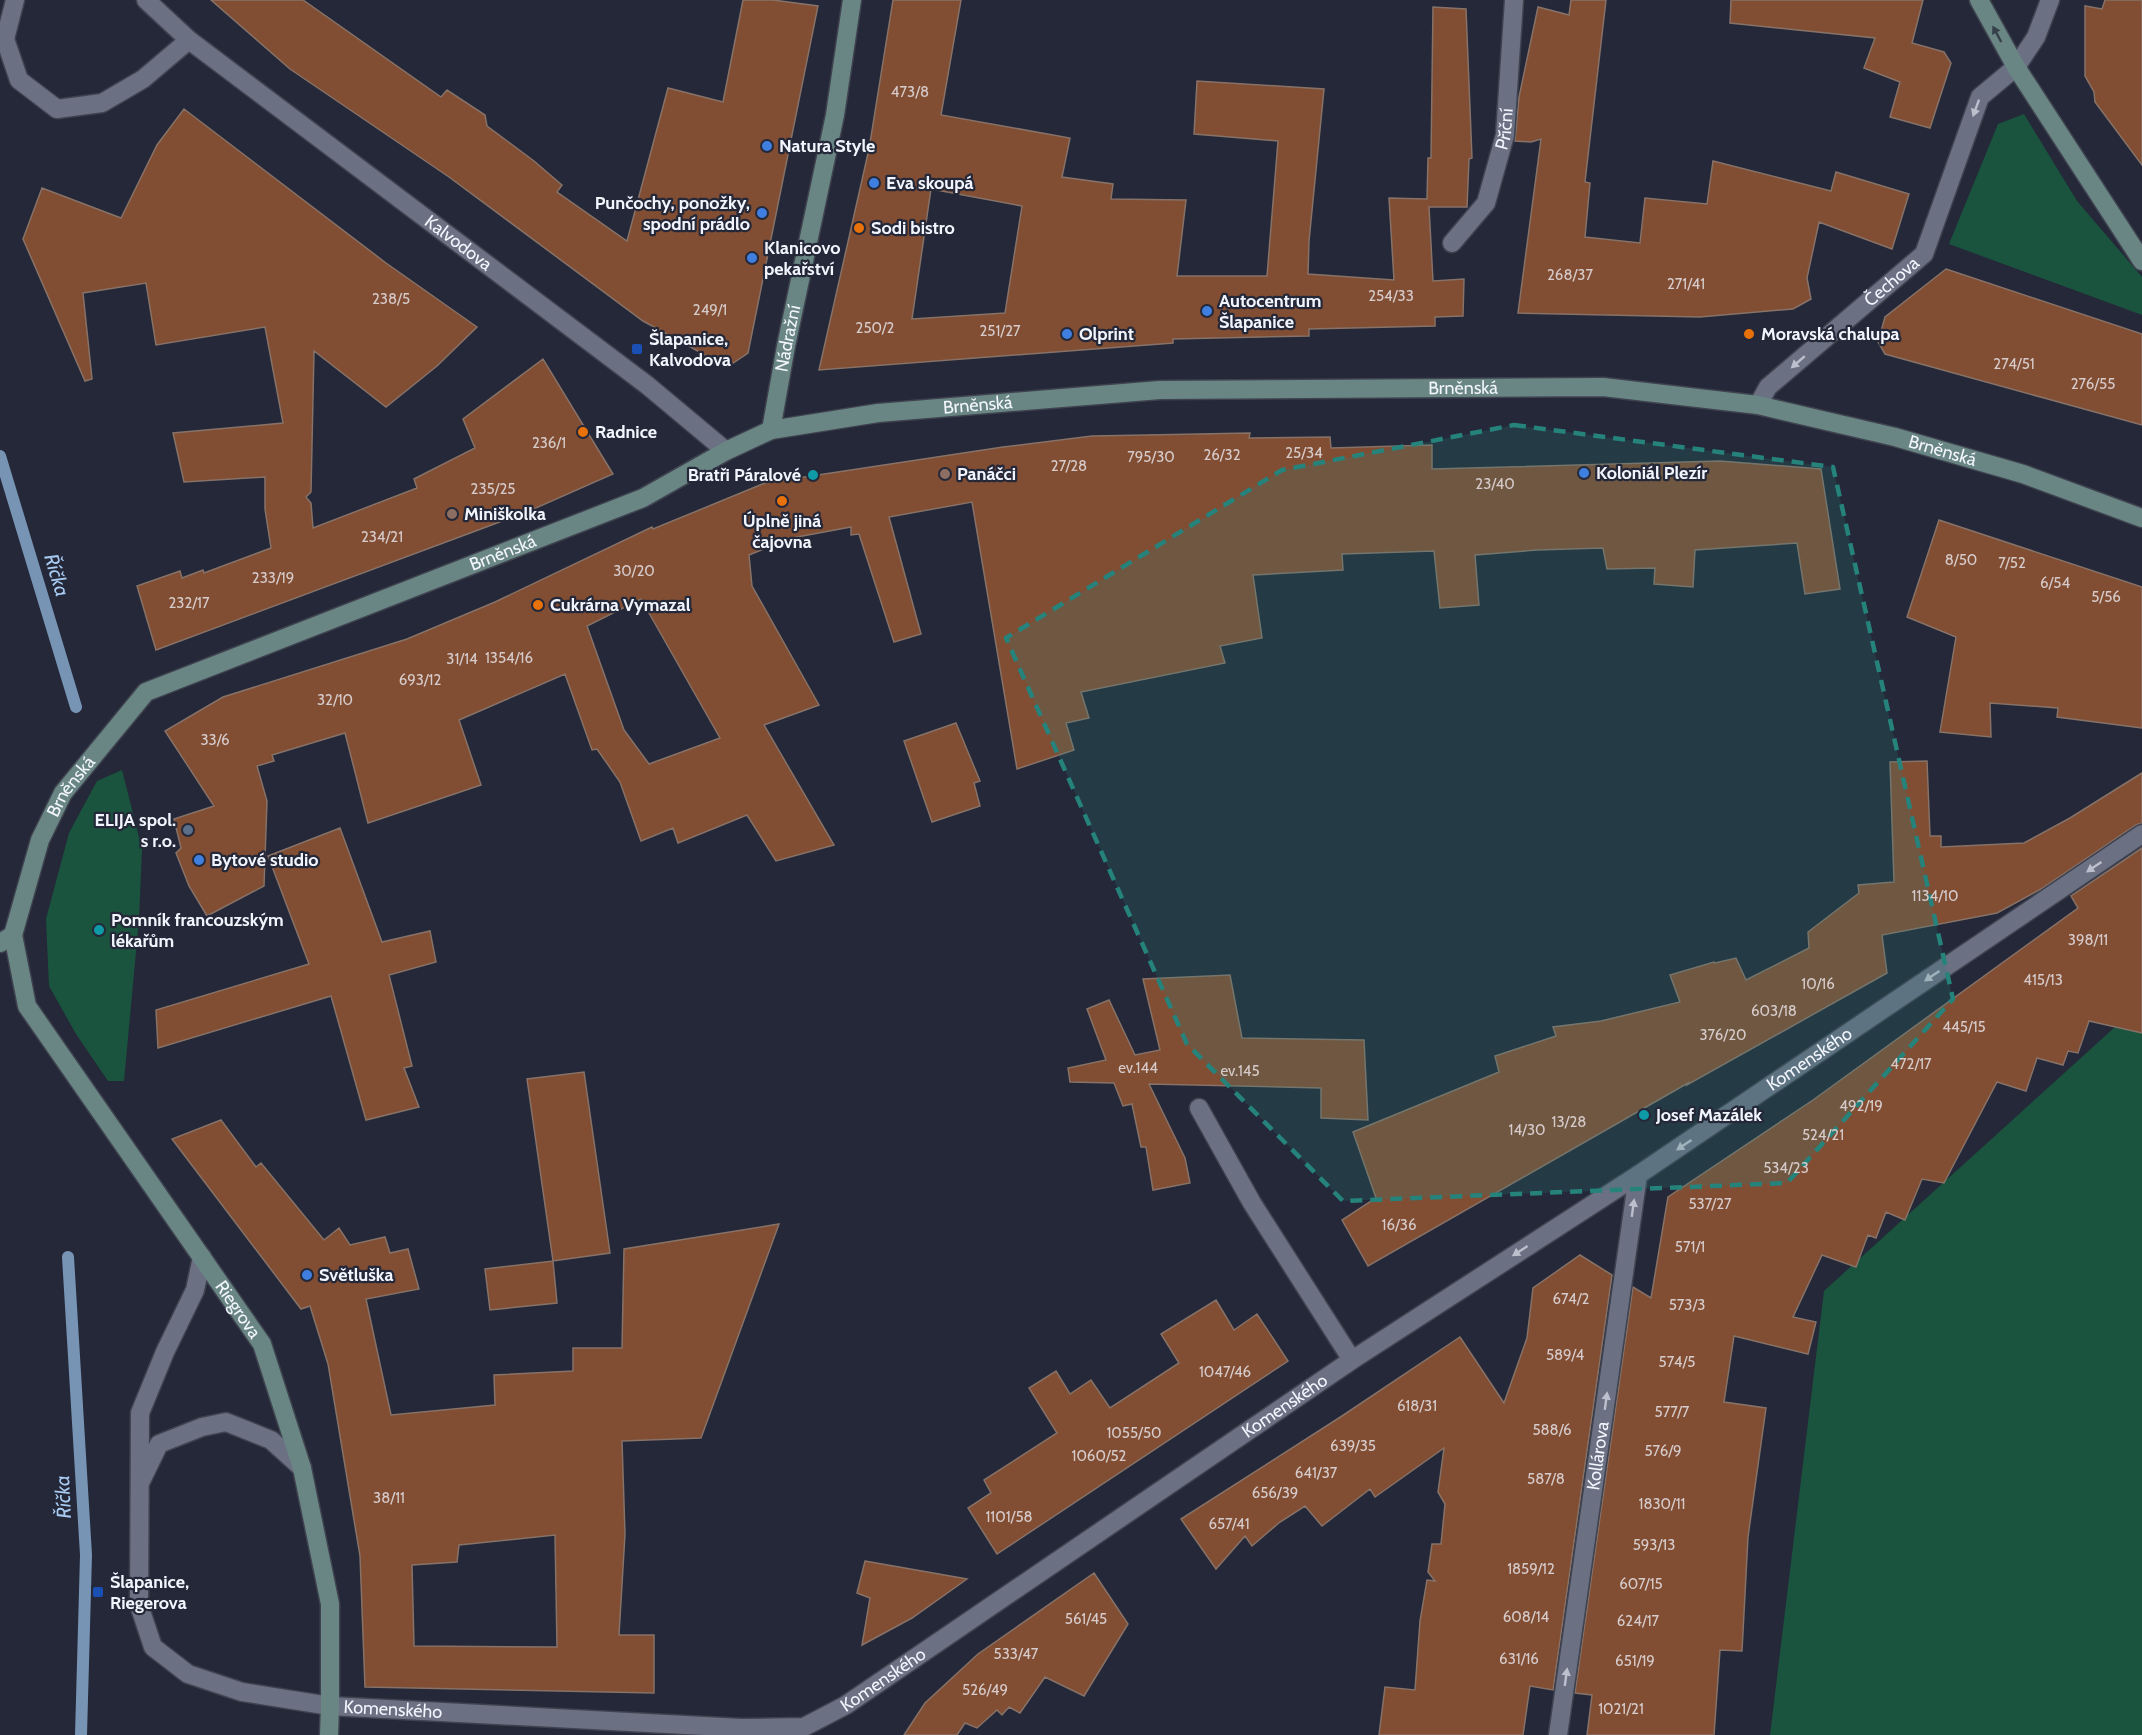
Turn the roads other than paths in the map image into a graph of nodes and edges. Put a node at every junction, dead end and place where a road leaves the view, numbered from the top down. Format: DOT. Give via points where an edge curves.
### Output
graph roads {
  1 [pos="15,0"];
  2 [pos="146,0"];
  3 [pos="852,0"];
  4 [pos="1514,0"];
  5 [pos="1979,0"];
  6 [pos="2050,0"];
  7 [pos="189,40"];
  8 [pos="2016,67"];
  9 [pos="1452,243"];
  10 [pos="2142,261"];
  11 [pos="1758,405"];
  12 [pos="771,430"];
  13 [pos="726,451"];
  14 [pos="2142,519"];
  15 [pos="2142,834"];
  16 [pos="6,939"];
  17 [pos="1198,1108"];
  18 [pos="1638,1175"];
  19 [pos="202,1257"];
  20 [pos="1352,1360"];
  21 [pos="302,1468"];
  22 [pos="139,1485"];
  23 [pos="330,1706"];
  24 [pos="329,1735"];
  25 [pos="1558,1735"];
  1 -- 7 [label="street" via="5,39 19,80 57,109 102,103 143,78"];
  2 -- 7 [label="street, Kalvodova"];
  3 -- 12 [label="street, Nádražní" via="835,115"];
  4 -- 9 [label="street, Příční" via="1505,135 1486,203"];
  8 -- 5 [label="street, one-way"];
  6 -- 8 [label="street, Čechova" via="2036,37"];
  7 -- 13 [label="street, Kalvodova" via="647,385"];
  8 -- 10 [label="street"];
  8 -- 11 [label="street, Čechova, one-way" via="1980,97 1924,254 1768,387"];
  11 -- 12 [label="street, Brněnská" via="1603,387 1160,390 878,413"];
  11 -- 14 [label="street, Brněnská" via="1895,437 2023,474"];
  12 -- 13 [label="street, Brněnská"];
  13 -- 16 [label="street, Brněnská" via="643,498 146,692 63,793 40,840"];
  15 -- 18 [label="street, Komenského, one-way"];
  16 -- 19 [label="street, Riegrova" via="27,1006"];
  17 -- 20 [label="street" via="1252,1203"];
  18 -- 20 [label="street, Komenského, one-way"];
  25 -- 18 [label="street, Kollárova, one-way"];
  19 -- 21 [label="street, Riegrova" via="262,1344"];
  19 -- 22 [label="street, Komenského" via="195,1290 140,1413"];
  20 -- 23 [label="street, Komenského" via="846,1705 804,1726 741,1728"];
  21 -- 22 [label="street" via="271,1440 226,1422 159,1444"];
  21 -- 23 [label="street, Riegrova" via="330,1604"];
  22 -- 23 [label="street, Komenského" via="139,1605 153,1647 188,1674 231,1689"];
  23 -- 24 [label="street, Riegrova"];
}
